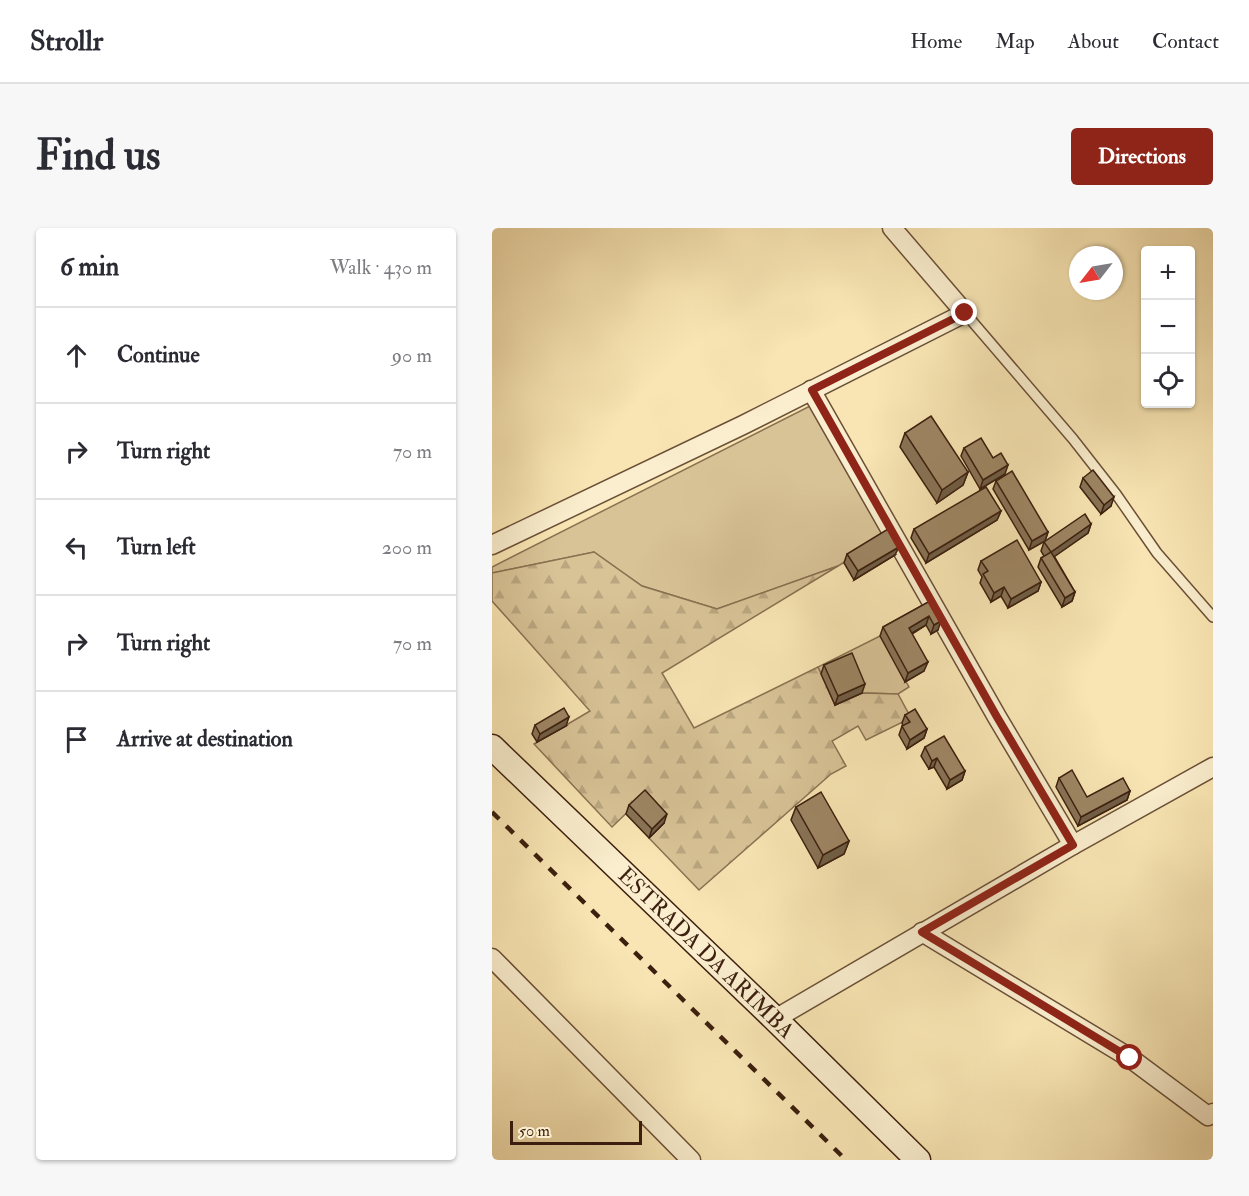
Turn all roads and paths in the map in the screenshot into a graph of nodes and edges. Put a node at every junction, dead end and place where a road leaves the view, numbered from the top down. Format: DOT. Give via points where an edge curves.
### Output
graph roads {
  1 [pos="892,228"];
  2 [pos="965,313"];
  3 [pos="812,390"];
  4 [pos="492,545"];
  5 [pos="1213,617"];
  6 [pos="492,747"];
  7 [pos="1213,767"];
  8 [pos="1073,845"];
  9 [pos="922,932"];
  10 [pos="492,958"];
  11 [pos="775,1019"];
  12 [pos="1211,1117"];
  13 [pos="691,1160"];
  14 [pos="918,1160"];
  1 -- 2 [label="street"];
  2 -- 3 [label="street"];
  2 -- 5 [label="lane" via="1073,439 1157,553"];
  3 -- 4 [label="street"];
  3 -- 8 [label="street"];
  6 -- 11 [label="main road, ESTRADA DA ARIMBA"];
  7 -- 8 [label="street"];
  8 -- 9 [label="street"];
  9 -- 11 [label="street"];
  9 -- 12 [label="street" via="1130,1058"];
  10 -- 13 [label="street"];
  11 -- 14 [label="main road, ESTRADA DA ARIMBA"];
}
